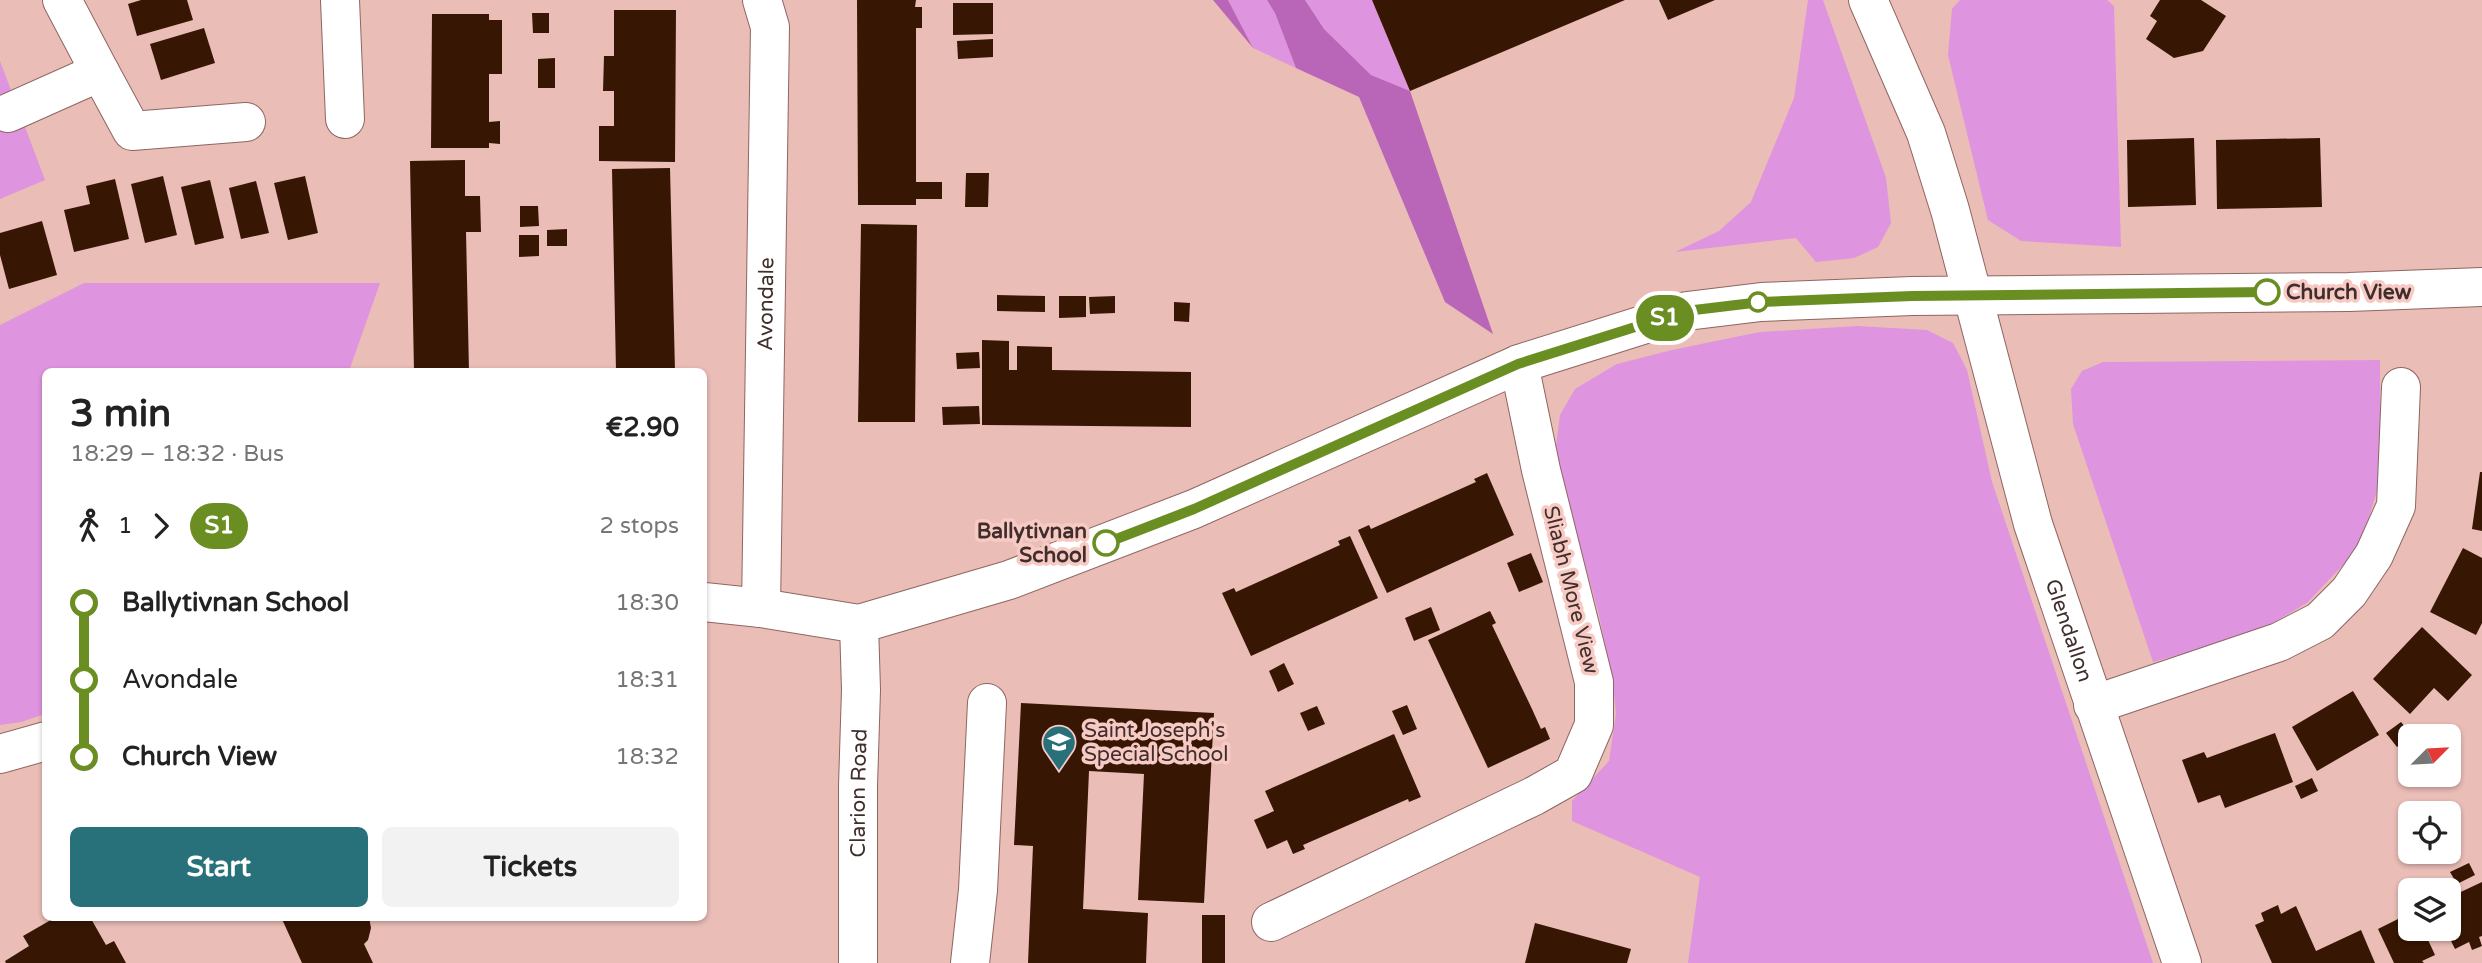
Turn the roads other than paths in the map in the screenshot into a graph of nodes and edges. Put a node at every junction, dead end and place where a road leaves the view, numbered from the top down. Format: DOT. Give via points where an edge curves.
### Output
graph roads {
  1 [pos="62,0"];
  2 [pos="340,0"];
  3 [pos="762,0"];
  4 [pos="1868,0"];
  5 [pos="100,72"];
  6 [pos="8,113"];
  7 [pos="345,119"];
  8 [pos="246,122"];
  9 [pos="2482,287"];
  10 [pos="1972,295"];
  11 [pos="1518,364"];
  12 [pos="2401,387"];
  13 [pos="707,602"];
  14 [pos="761,608"];
  15 [pos="859,624"];
  16 [pos="987,703"];
  17 [pos="2093,705"];
  18 [pos="42,742"];
  19 [pos="0,754"];
  20 [pos="1271,922"];
  21 [pos="858,963"];
  22 [pos="970,963"];
  23 [pos="2182,963"];
  1 -- 5 [label="street"];
  2 -- 7 [label="street"];
  3 -- 14 [label="street, Avondale" via="770,27"];
  4 -- 10 [label="street, Glendallon" via="1926,133"];
  5 -- 6 [label="street"];
  5 -- 8 [label="street" via="132,131"];
  9 -- 10 [label="street"];
  10 -- 11 [label="street" via="1761,302 1686,311"];
  10 -- 17 [label="street, Glendallon" via="2033,524"];
  11 -- 15 [label="street" via="1194,509 1009,579"];
  11 -- 20 [label="street, Sliabh More View" via="1594,682 1594,726 1573,774"];
  12 -- 17 [label="street" via="2396,506 2374,555 2349,592 2320,621 2279,642"];
  13 -- 14 [label="street"];
  14 -- 15 [label="street"];
  15 -- 21 [label="street, Clarion Road"];
  16 -- 22 [label="street"];
  17 -- 23 [label="street, Glendallon"];
  18 -- 19 [label="street"];
}
